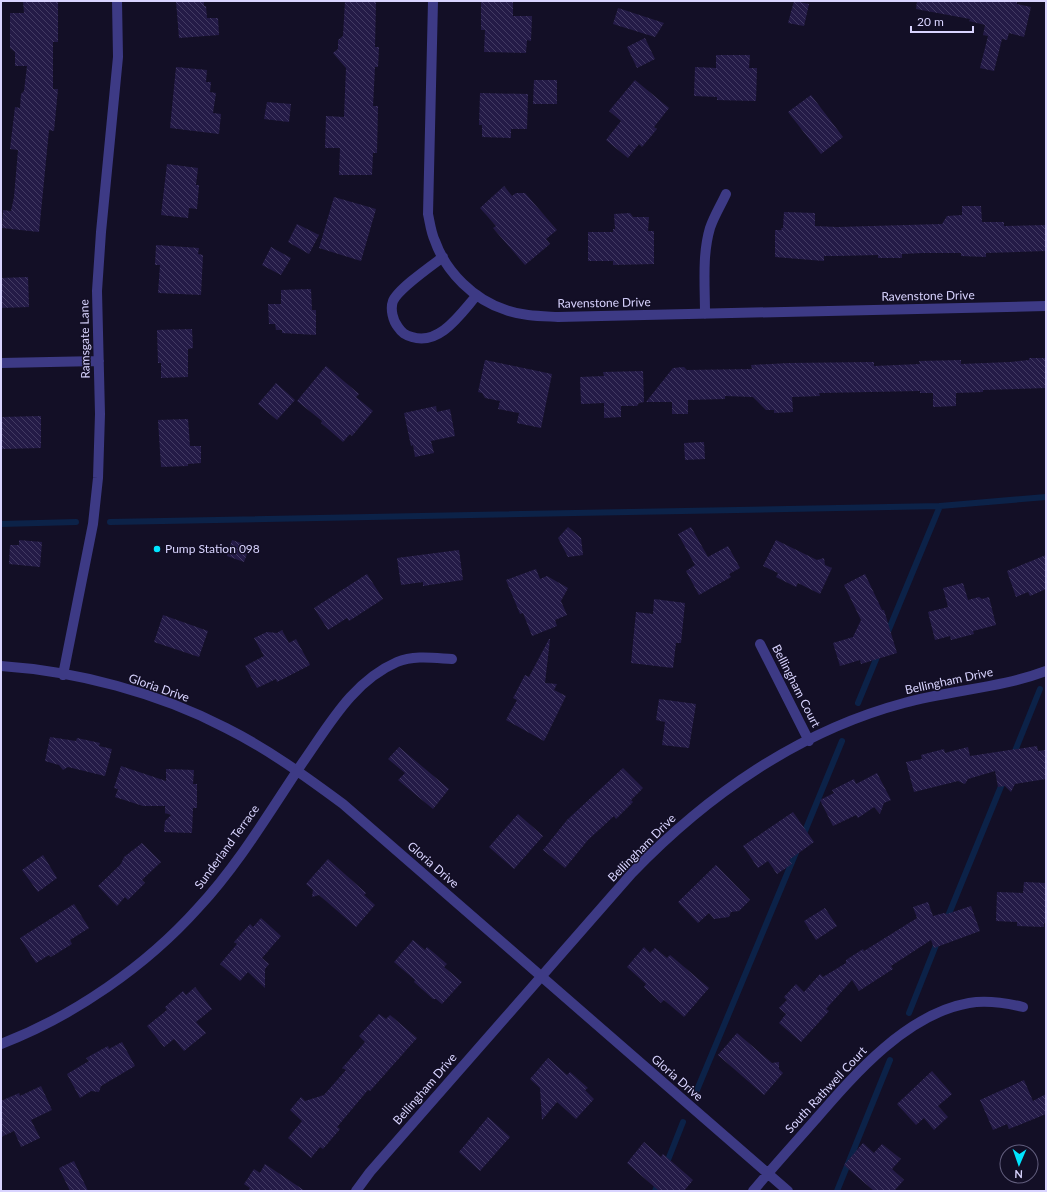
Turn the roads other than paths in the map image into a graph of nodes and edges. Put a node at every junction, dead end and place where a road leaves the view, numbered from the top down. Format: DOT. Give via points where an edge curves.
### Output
graph roads {
  1 [pos="117,1"];
  2 [pos="433,1"];
  3 [pos="726,194"];
  4 [pos="443,257"];
  5 [pos="477,295"];
  6 [pos="1046,306"];
  7 [pos="705,314"];
  8 [pos="99,361"];
  9 [pos="1,363"];
  10 [pos="760,644"];
  11 [pos="452,659"];
  12 [pos="1,666"];
  13 [pos="1046,671"];
  14 [pos="64,675"];
  15 [pos="809,740"];
  16 [pos="298,770"];
  17 [pos="541,975"];
  18 [pos="1023,1007"];
  19 [pos="1,1044"];
  20 [pos="768,1174"];
  21 [pos="356,1191"];
  22 [pos="753,1191"];
  23 [pos="788,1191"];
  1 -- 8 [label="street, Ramsgate Lane" via="118,57 97,291"];
  2 -- 4 [label="street, Ravenstone Drive" via="428,214 434,241"];
  3 -- 7 [label="street" via="707,240 704,274"];
  4 -- 5 [label="street, Ravenstone Drive" via="456,277"];
  4 -- 5 [label="street" via="403,288 393,302 393,321 403,334 419,339 432,338 446,329"];
  5 -- 7 [label="street, Ravenstone Drive" via="504,310 527,315 558,317"];
  6 -- 7 [label="street, Ravenstone Drive"];
  8 -- 9 [label="street"];
  8 -- 14 [label="street, Ramsgate Lane" via="98,478 93,524"];
  10 -- 15 [label="street, Bellingham Court"];
  11 -- 16 [label="street, Sunderland Terrace" via="418,657 398,662 371,677 340,709"];
  12 -- 14 [label="street, Gloria Drive"];
  13 -- 15 [label="street, Bellingham Drive" via="1024,679 902,703 841,725"];
  14 -- 16 [label="street, Gloria Drive" via="85,678 158,698 225,727"];
  15 -- 17 [label="street, Bellingham Drive" via="728,787 659,845"];
  16 -- 17 [label="street, Gloria Drive" via="343,804"];
  16 -- 19 [label="street, Sunderland Terrace" via="243,852 199,908 176,931 126,974 99,993 58,1018"];
  17 -- 20 [label="street, Gloria Drive"];
  17 -- 21 [label="street, Bellingham Drive"];
  18 -- 20 [label="street, South Rathwell Court" via="1006,1003 968,1003 926,1019 880,1051 854,1076"];
  20 -- 22 [label="street, South Rathwell Court"];
  20 -- 23 [label="street, Gloria Drive"];
}
